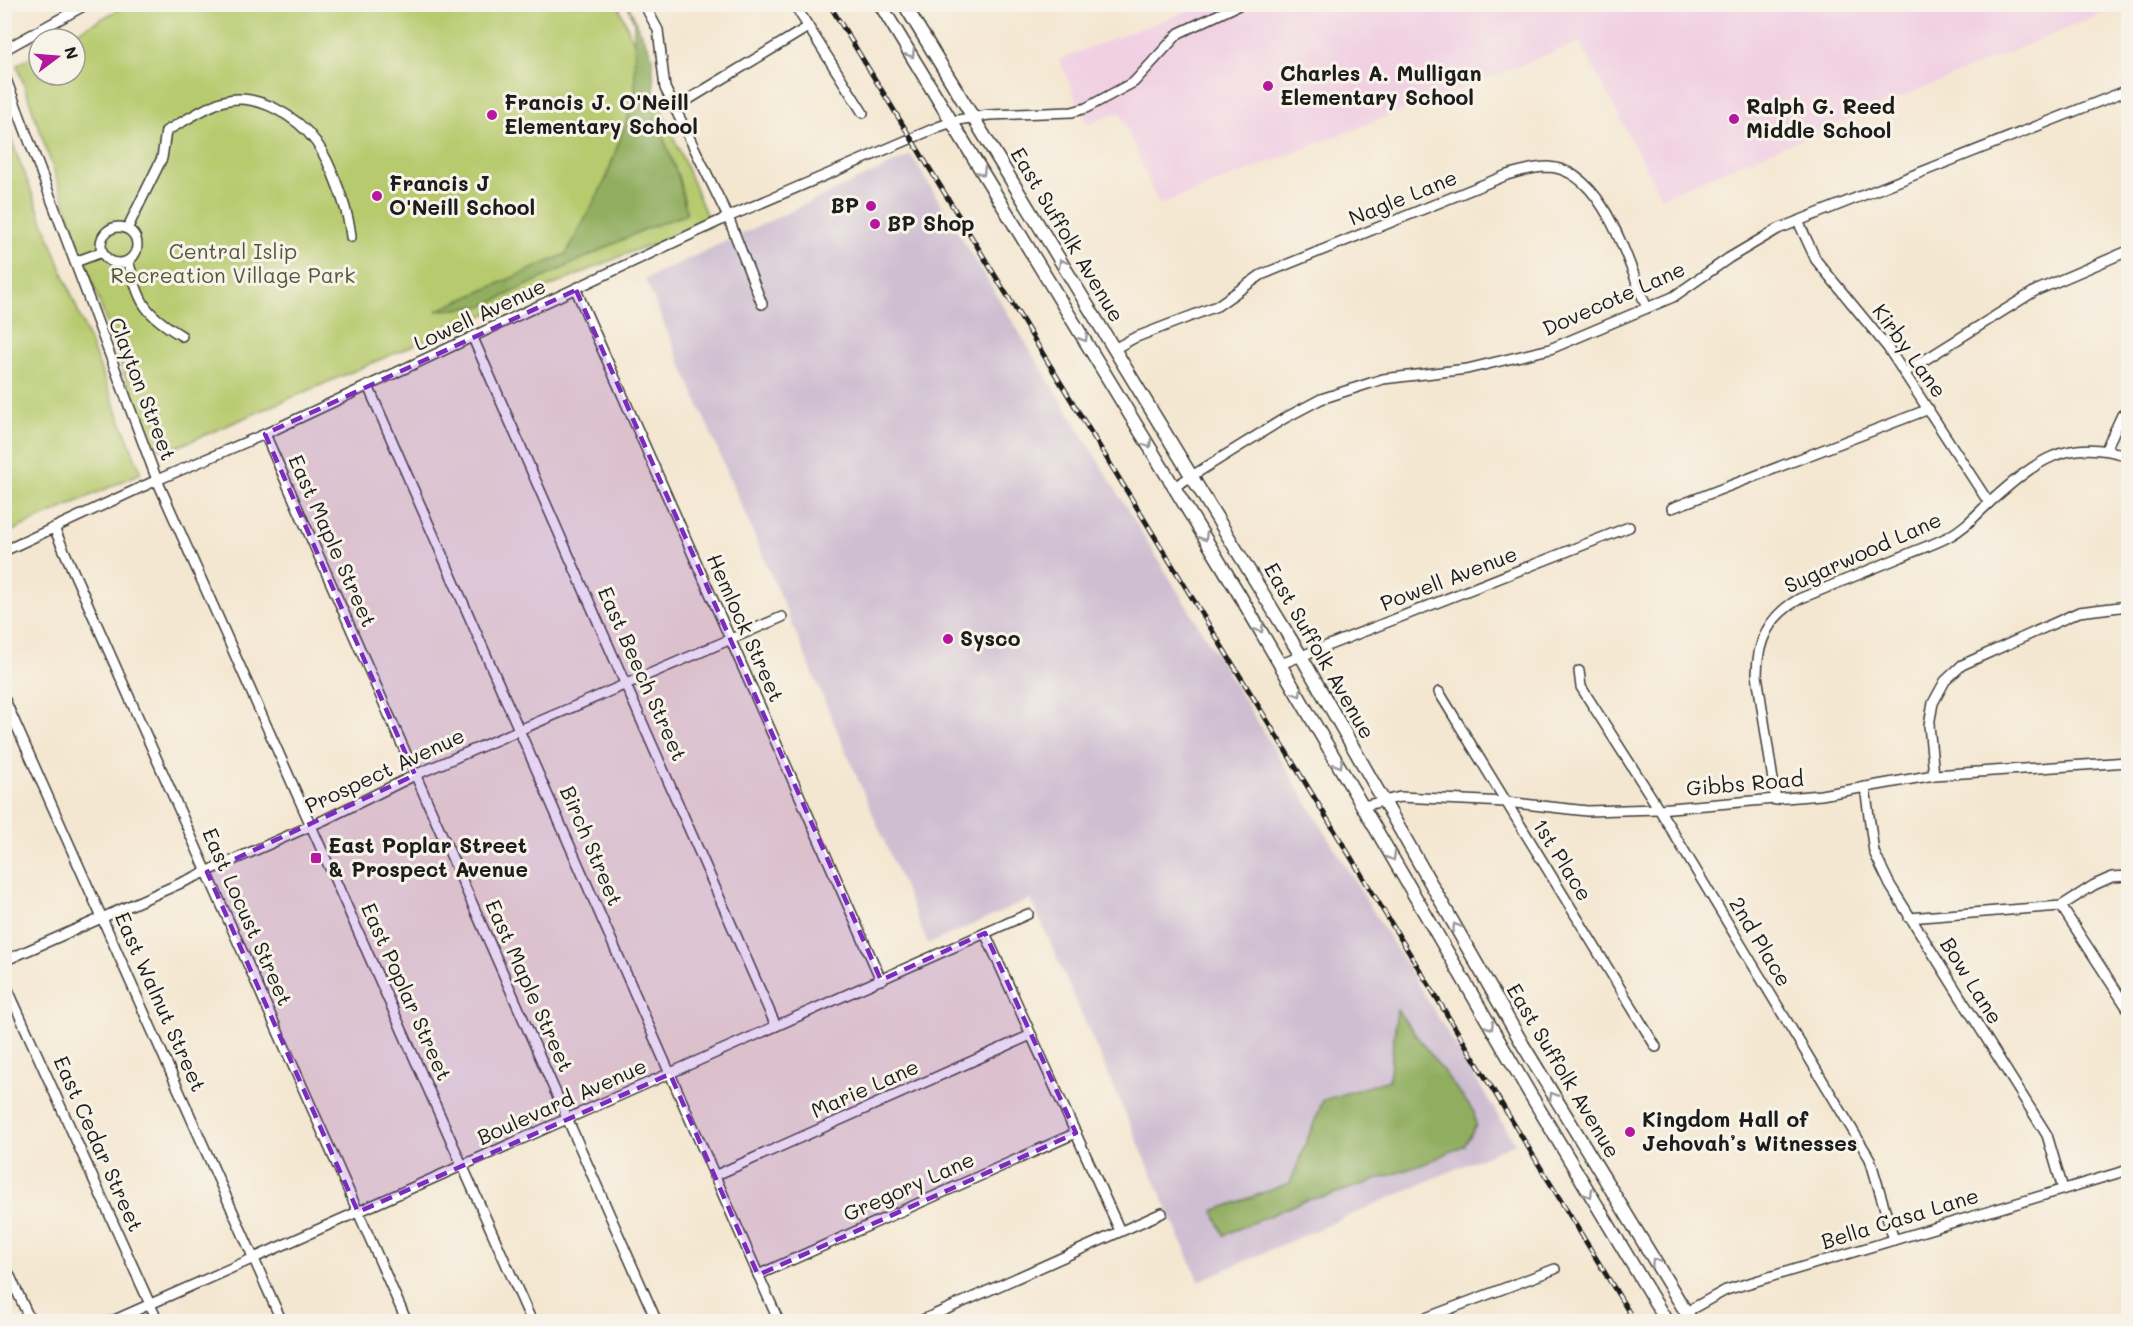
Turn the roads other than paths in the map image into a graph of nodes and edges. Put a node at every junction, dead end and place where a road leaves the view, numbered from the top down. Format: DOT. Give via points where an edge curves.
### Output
graph roads {
  1 [pos="644,4"];
  2 [pos="794,4"];
  3 [pos="880,4"];
  4 [pos="904,4"];
  5 [pos="1241,4"];
  6 [pos="87,5"];
  7 [pos="808,27"];
  8 [pos="4,50"];
  9 [pos="4,74"];
  10 [pos="2128,90"];
  11 [pos="676,107"];
  12 [pos="863,113"];
  13 [pos="973,117"];
  14 [pos="952,122"];
  15 [pos="728,217"];
  16 [pos="1798,221"];
  17 [pos="127,229"];
  18 [pos="351,237"];
  19 [pos="2128,251"];
  20 [pos="102,252"];
  21 [pos="128,261"];
  22 [pos="75,262"];
  23 [pos="576,290"];
  24 [pos="762,304"];
  25 [pos="1647,308"];
  26 [pos="182,336"];
  27 [pos="473,338"];
  28 [pos="1114,349"];
  29 [pos="1904,373"];
  30 [pos="368,386"];
  31 [pos="1929,409"];
  32 [pos="2122,415"];
  33 [pos="265,434"];
  34 [pos="2106,449"];
  35 [pos="2128,456"];
  36 [pos="1192,476"];
  37 [pos="157,480"];
  38 [pos="1174,487"];
  39 [pos="1989,503"];
  40 [pos="1672,508"];
  41 [pos="1629,527"];
  42 [pos="54,528"];
  43 [pos="4,551"];
  44 [pos="2128,606"];
  45 [pos="782,617"];
  46 [pos="730,639"];
  47 [pos="1301,656"];
  48 [pos="1281,664"];
  49 [pos="1579,671"];
  50 [pos="627,685"];
  51 [pos="1439,692"];
  52 [pos="4,698"];
  53 [pos="520,730"];
  54 [pos="2128,762"];
  55 [pos="415,775"];
  56 [pos="1934,776"];
  57 [pos="1865,787"];
  58 [pos="1383,800"];
  59 [pos="1776,800"];
  60 [pos="1506,802"];
  61 [pos="1363,806"];
  62 [pos="1659,809"];
  63 [pos="312,825"];
  64 [pos="207,872"];
  65 [pos="2128,876"];
  66 [pos="2061,906"];
  67 [pos="1028,914"];
  68 [pos="103,918"];
  69 [pos="1909,918"];
  70 [pos="985,933"];
  71 [pos="4,961"];
  72 [pos="881,980"];
  73 [pos="4,981"];
  74 [pos="2128,1009"];
  75 [pos="776,1026"];
  76 [pos="1031,1035"];
  77 [pos="1656,1047"];
  78 [pos="670,1074"];
  79 [pos="569,1119"];
  80 [pos="1076,1133"];
  81 [pos="464,1166"];
  82 [pos="2128,1170"];
  83 [pos="714,1176"];
  84 [pos="2063,1189"];
  85 [pos="358,1212"];
  86 [pos="1162,1213"];
  87 [pos="1120,1231"];
  88 [pos="1894,1240"];
  89 [pos="254,1258"];
  90 [pos="4,1263"];
  91 [pos="1555,1269"];
  92 [pos="758,1275"];
  93 [pos="150,1304"];
  94 [pos="1689,1317"];
  95 [pos="31,1322"];
  96 [pos="110,1322"];
  97 [pos="158,1322"];
  98 [pos="282,1322"];
  99 [pos="406,1322"];
  100 [pos="532,1322"];
  101 [pos="657,1322"];
  102 [pos="779,1322"];
  103 [pos="918,1322"];
  104 [pos="1414,1322"];
  105 [pos="1667,1322"];
  1 -- 11 [label="street" via="658,30 665,88"];
  2 -- 7 [label="street"];
  3 -- 14 [label="main road, East Suffolk Avenue, one-way"];
  4 -- 13 [label="main road, East Suffolk Avenue"];
  5 -- 13 [label="street, Lowell Avenue" via="1179,33 1134,82 1086,108"];
  6 -- 8 [label="street"];
  7 -- 11 [label="street"];
  7 -- 12 [label="street"];
  9 -- 22 [label="street, Clayton Street"];
  10 -- 16 [label="street, Dovecote Lane"];
  11 -- 15 [label="street"];
  13 -- 14 [label="street, Lowell Avenue"];
  28 -- 13 [label="main road, East Suffolk Avenue, one-way"];
  14 -- 15 [label="street, Lowell Avenue"];
  14 -- 38 [label="main road, East Suffolk Avenue, one-way"];
  15 -- 23 [label="street, Lowell Avenue"];
  15 -- 24 [label="street"];
  16 -- 25 [label="street, Dovecote Lane" via="1755,241 1673,297"];
  16 -- 29 [label="street, Kirby Lane" via="1816,260 1869,322"];
  17 -- 18 [label="street" via="162,158 166,131 224,101 258,100 287,117 316,142 350,220"];
  17 -- 20 [label="street" via="107,231 101,241"];
  17 -- 21 [label="street" via="137,242"];
  19 -- 29 [label="street" via="2035,291"];
  20 -- 21 [label="street" via="113,262"];
  20 -- 22 [label="street"];
  21 -- 26 [label="street" via="146,310"];
  22 -- 37 [label="street, Clayton Street"];
  23 -- 27 [label="street, Lowell Avenue"];
  23 -- 46 [label="street, Hemlock Street"];
  25 -- 28 [label="street, Nagle Lane" via="1600,201 1573,176 1550,167 1507,175 1261,274 1217,306"];
  25 -- 36 [label="street, Dovecote Lane" via="1526,356 1355,386 1285,418"];
  27 -- 30 [label="street, Lowell Avenue"];
  27 -- 50 [label="street, East Beech Street"];
  28 -- 36 [label="main road, East Suffolk Avenue"];
  29 -- 31 [label="street, Kirby Lane"];
  30 -- 33 [label="street, Lowell Avenue"];
  30 -- 53 [label="street, Birch Street"];
  31 -- 39 [label="street, Kirby Lane"];
  31 -- 40 [label="street"];
  32 -- 34 [label="street"];
  33 -- 37 [label="street, Lowell Avenue"];
  33 -- 55 [label="street, East Maple Street"];
  34 -- 35 [label="street, Sugarwood Lane"];
  34 -- 39 [label="street, Sugarwood Lane" via="2067,450 2047,458"];
  36 -- 38 [label="street, Dovecote Lane"];
  36 -- 47 [label="main road, East Suffolk Avenue"];
  37 -- 42 [label="street, Lowell Avenue"];
  37 -- 63 [label="street, East Poplar Street"];
  38 -- 48 [label="main road, East Suffolk Avenue, one-way"];
  39 -- 59 [label="street, Sugarwood Lane" via="1970,523 1947,538 1799,599 1780,610 1767,627 1757,654 1757,675"];
  41 -- 47 [label="street, Powell Avenue"];
  42 -- 43 [label="street, Lowell Avenue"];
  42 -- 64 [label="street, East Locust Street"];
  44 -- 56 [label="street" via="2079,612 1962,665 1945,681 1933,703 1929,725"];
  45 -- 46 [label="street, Prospect Avenue"];
  46 -- 50 [label="street, Prospect Avenue"];
  46 -- 72 [label="street, Hemlock Street"];
  47 -- 48 [label="street, Powell Avenue"];
  47 -- 58 [label="main road, East Suffolk Avenue"];
  48 -- 61 [label="main road, East Suffolk Avenue, one-way"];
  49 -- 62 [label="street, 2nd Place" via="1581,687"];
  50 -- 53 [label="street, Prospect Avenue"];
  50 -- 75 [label="street, East Beech Street"];
  51 -- 60 [label="street, 1st Place"];
  52 -- 68 [label="street, East Walnut Street"];
  53 -- 55 [label="street, Prospect Avenue"];
  53 -- 78 [label="street, Birch Street"];
  54 -- 56 [label="street, Gibbs Road"];
  55 -- 63 [label="street, Prospect Avenue"];
  55 -- 79 [label="street, East Maple Street"];
  56 -- 57 [label="street, Gibbs Road"];
  57 -- 59 [label="street, Gibbs Road"];
  57 -- 69 [label="street, Bow Lane" via="1874,852"];
  58 -- 60 [label="street, Gibbs Road" via="1411,797"];
  58 -- 61 [label="street, Gibbs Road"];
  94 -- 58 [label="main road, East Suffolk Avenue, one-way" via="1528,1054"];
  59 -- 62 [label="street, Gibbs Road"];
  60 -- 62 [label="street, Gibbs Road" via="1587,811"];
  60 -- 77 [label="street, 1st Place"];
  61 -- 105 [label="main road, East Suffolk Avenue, one-way"];
  62 -- 88 [label="street, 2nd Place" via="1870,1159"];
  63 -- 64 [label="street, Prospect Avenue"];
  63 -- 81 [label="street, East Poplar Street"];
  64 -- 68 [label="street, Prospect Avenue"];
  64 -- 85 [label="street, East Locust Street"];
  65 -- 66 [label="street" via="2112,877 2094,885"];
  66 -- 69 [label="street"];
  66 -- 74 [label="street"];
  67 -- 70 [label="street, Boulevard Avenue"];
  68 -- 71 [label="street, Prospect Avenue"];
  68 -- 89 [label="street, East Walnut Street"];
  69 -- 84 [label="street, Bow Lane" via="2047,1135"];
  70 -- 72 [label="street, Boulevard Avenue"];
  70 -- 76 [label="street"];
  72 -- 75 [label="street, Boulevard Avenue"];
  73 -- 93 [label="street, East Cedar Street"];
  75 -- 78 [label="street, Boulevard Avenue"];
  76 -- 80 [label="street"];
  76 -- 83 [label="street, Marie Lane"];
  78 -- 79 [label="street, Boulevard Avenue"];
  78 -- 83 [label="street, Birch Street"];
  79 -- 81 [label="street, Boulevard Avenue"];
  79 -- 101 [label="street, East Maple Street"];
  80 -- 87 [label="street"];
  80 -- 92 [label="street, Gregory Lane"];
  81 -- 85 [label="street, Boulevard Avenue"];
  81 -- 100 [label="street, East Poplar Street"];
  82 -- 84 [label="street, Bella Casa Lane"];
  83 -- 92 [label="street, Birch Street"];
  84 -- 88 [label="street, Bella Casa Lane"];
  85 -- 89 [label="street, Boulevard Avenue"];
  85 -- 99 [label="street, East Locust Street"];
  86 -- 87 [label="street"];
  87 -- 103 [label="street"];
  88 -- 94 [label="street, Bella Casa Lane" via="1726,1290"];
  89 -- 93 [label="street, Boulevard Avenue"];
  89 -- 98 [label="street, East Walnut Street"];
  90 -- 95 [label="street"];
  91 -- 104 [label="street"];
  92 -- 102 [label="street, Birch Street"];
  93 -- 96 [label="street, Boulevard Avenue"];
  93 -- 97 [label="street, East Cedar Street"];
}
